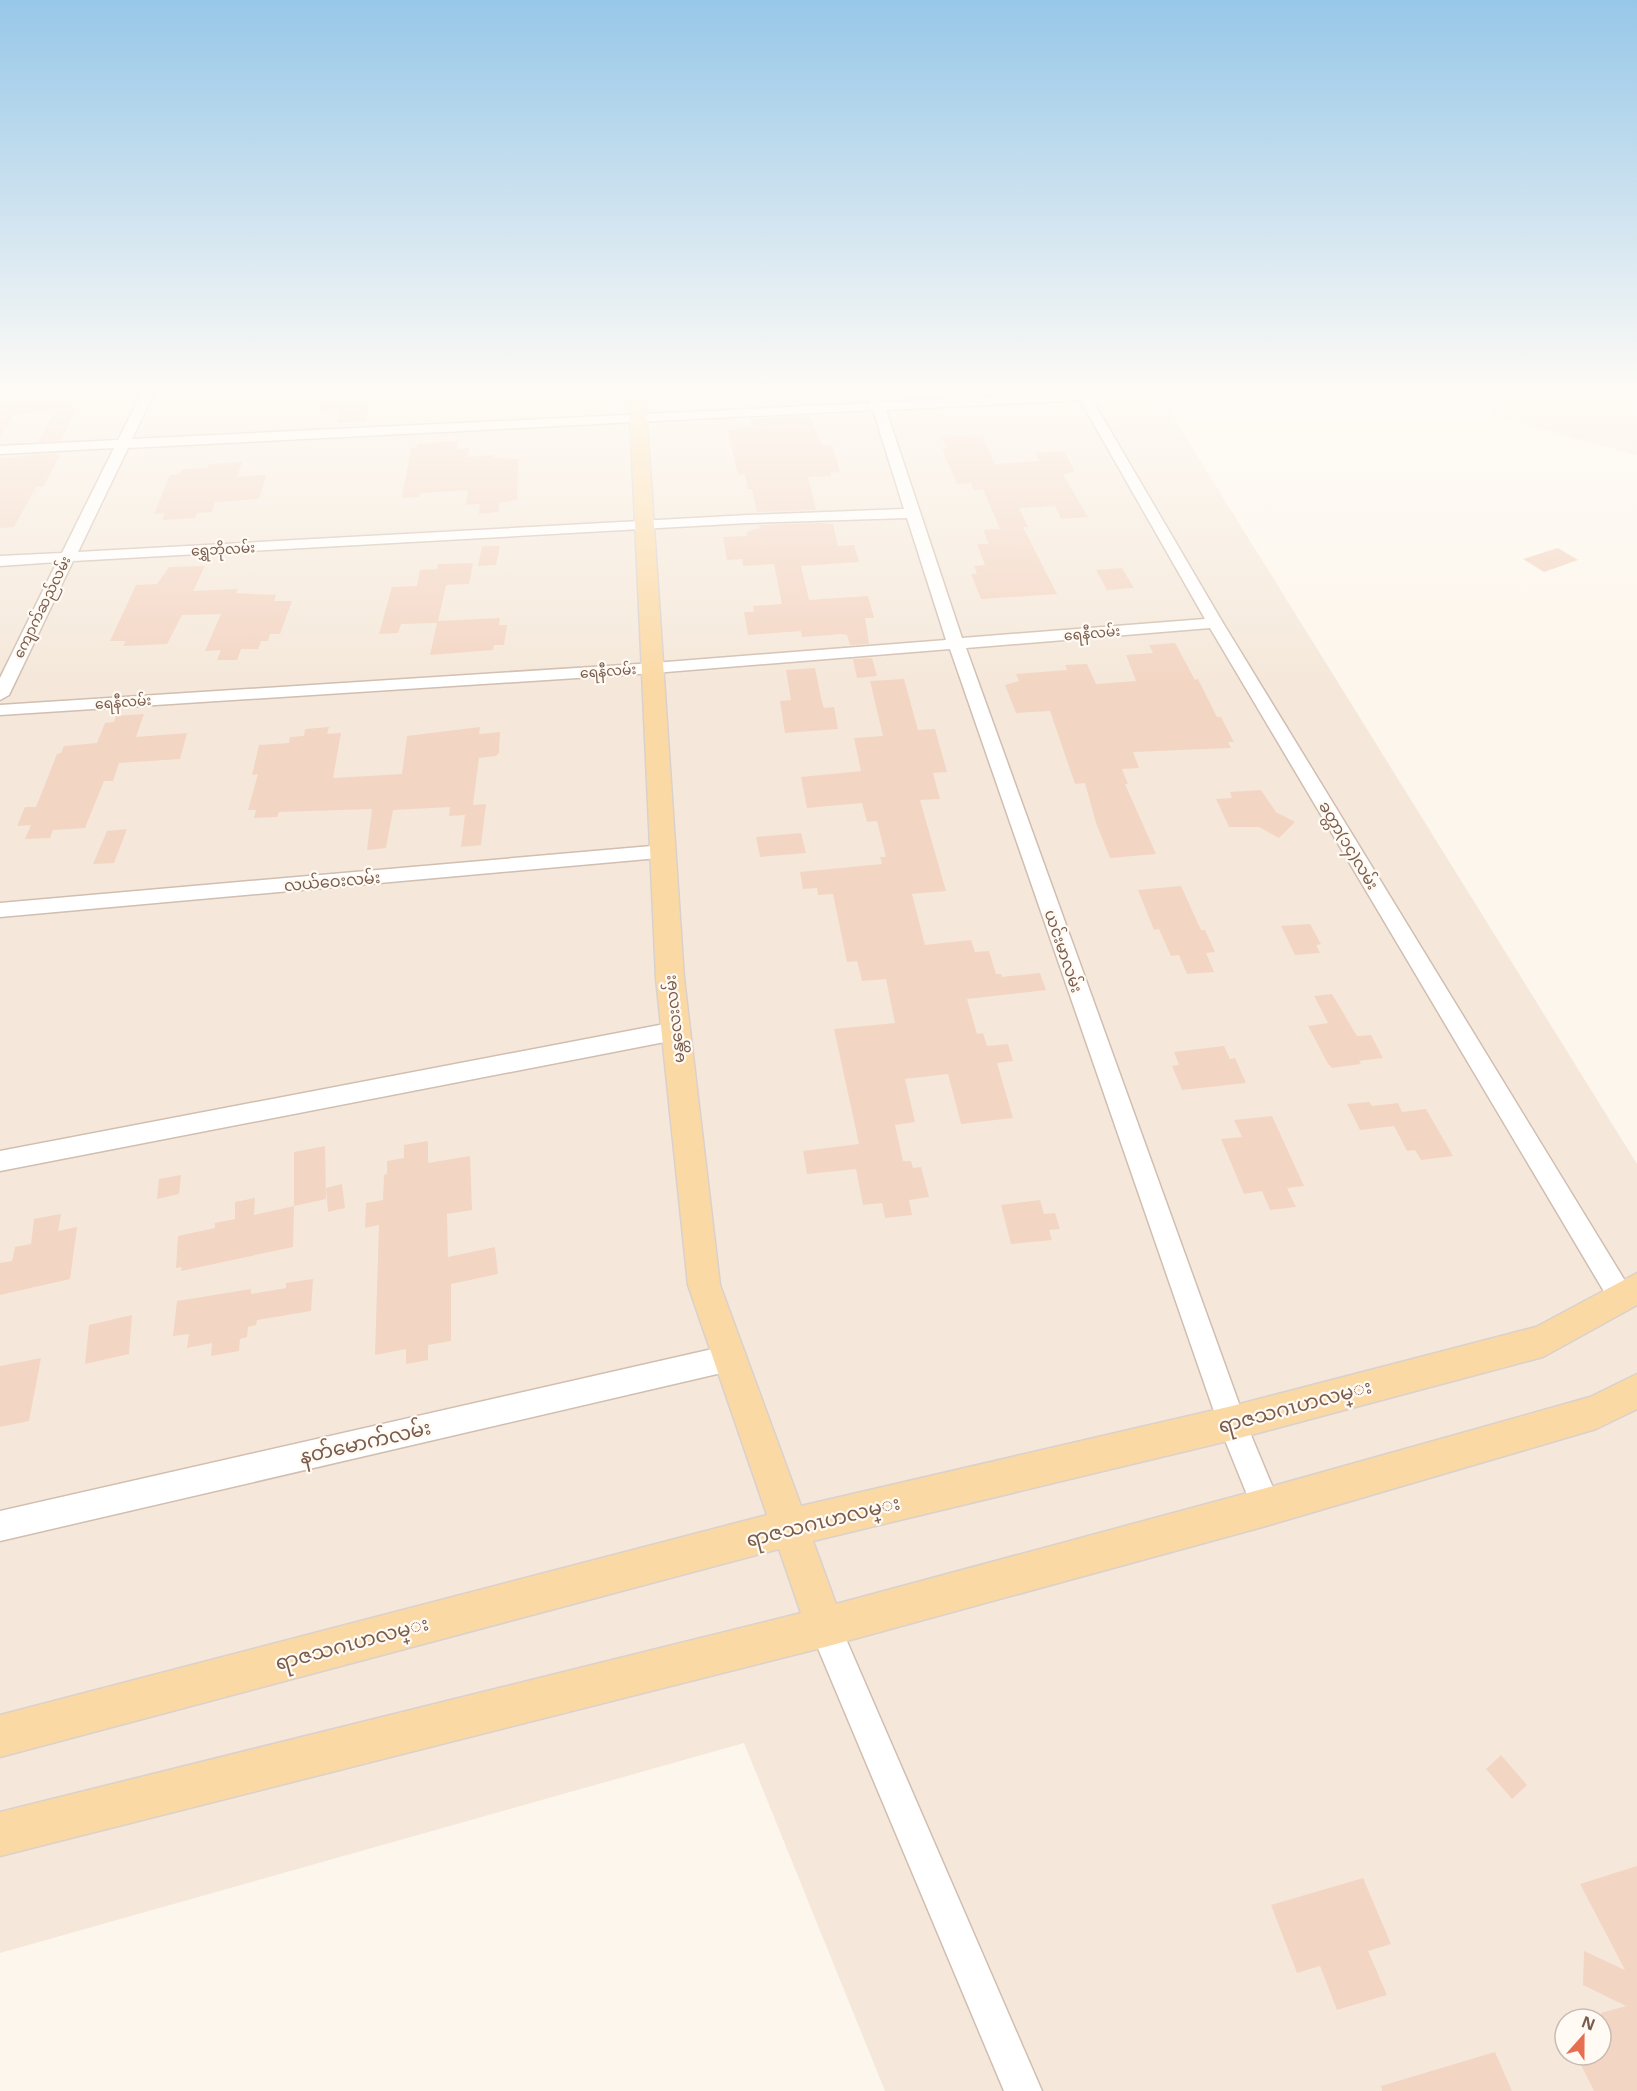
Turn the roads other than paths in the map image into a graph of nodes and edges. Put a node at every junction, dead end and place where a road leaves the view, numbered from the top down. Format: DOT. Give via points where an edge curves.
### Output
graph roads {
  1 [pos="100,489"];
  2 [pos="644,489"];
  3 [pos="905,489"];
  4 [pos="1137,489"];
  5 [pos="913,513"];
  6 [pos="647,527"];
  7 [pos="67,557"];
  8 [pos="0,561"];
  9 [pos="1215,623"];
  10 [pos="956,644"];
  11 [pos="654,668"];
  12 [pos="0,695"];
  13 [pos="0,710"];
  14 [pos="663,852"];
  15 [pos="0,910"];
  16 [pos="675,1031"];
  17 [pos="0,1161"];
  18 [pos="1629,1292"];
  19 [pos="730,1358"];
  20 [pos="1637,1391"];
  21 [pos="1232,1423"];
  22 [pos="1266,1507"];
  23 [pos="0,1526"];
  24 [pos="792,1527"];
  25 [pos="825,1627"];
  26 [pos="0,1736"];
  27 [pos="0,1834"];
  28 [pos="1023,2091"];
  1 -- 7 [label="street, ကျောက်ဆည်လမ်း"];
  2 -- 6 [label="main road, မန္တလေးလမ်း"];
  3 -- 5 [label="street, ယင်းမာလမ်း"];
  4 -- 9 [label="street, ခတ္တာ(၁၄)လမ်း"];
  5 -- 6 [label="street, ရွှေဘိုလမ်း"];
  5 -- 10 [label="street, ယင်းမာလမ်း"];
  6 -- 7 [label="street, ရွှေဘိုလမ်း"];
  6 -- 11 [label="main road, မန္တလေးလမ်း"];
  7 -- 8 [label="street, ရွှေဘိုလမ်း"];
  7 -- 12 [label="street, ကျောက်ဆည်လမ်း"];
  9 -- 10 [label="street, ရေနီလမ်း"];
  9 -- 18 [label="street, ခတ္တာ(၁၄)လမ်း"];
  10 -- 11 [label="street, ရေနီလမ်း"];
  10 -- 21 [label="street, ယင်းမာလမ်း"];
  11 -- 13 [label="street, ရေနီလမ်း"];
  11 -- 14 [label="main road, မန္တလေးလမ်း"];
  14 -- 15 [label="street, လယ်ဝေးလမ်း"];
  14 -- 16 [label="main road, မန္တလေးလမ်း"];
  16 -- 17 [label="street"];
  16 -- 19 [label="main road, မန္တလေးလမ်း" via="704,1285"];
  18 -- 21 [label="main road, ရာဇသဂၤဟလမ္း" via="1543,1341"];
  19 -- 23 [label="street, နတ်မောက်လမ်း"];
  19 -- 24 [label="main road, မန္တလေးလမ်း"];
  20 -- 22 [label="main road" via="1596,1412"];
  21 -- 22 [label="street, ယင်းမာလမ်း"];
  21 -- 24 [label="main road, ရာဇသဂၤဟလမ္း"];
  22 -- 25 [label="main road"];
  24 -- 25 [label="main road, မန္တလေးလမ်း"];
  24 -- 26 [label="main road, ရာဇသဂၤဟလမ္း"];
  25 -- 27 [label="main road"];
  25 -- 28 [label="street"];
}
